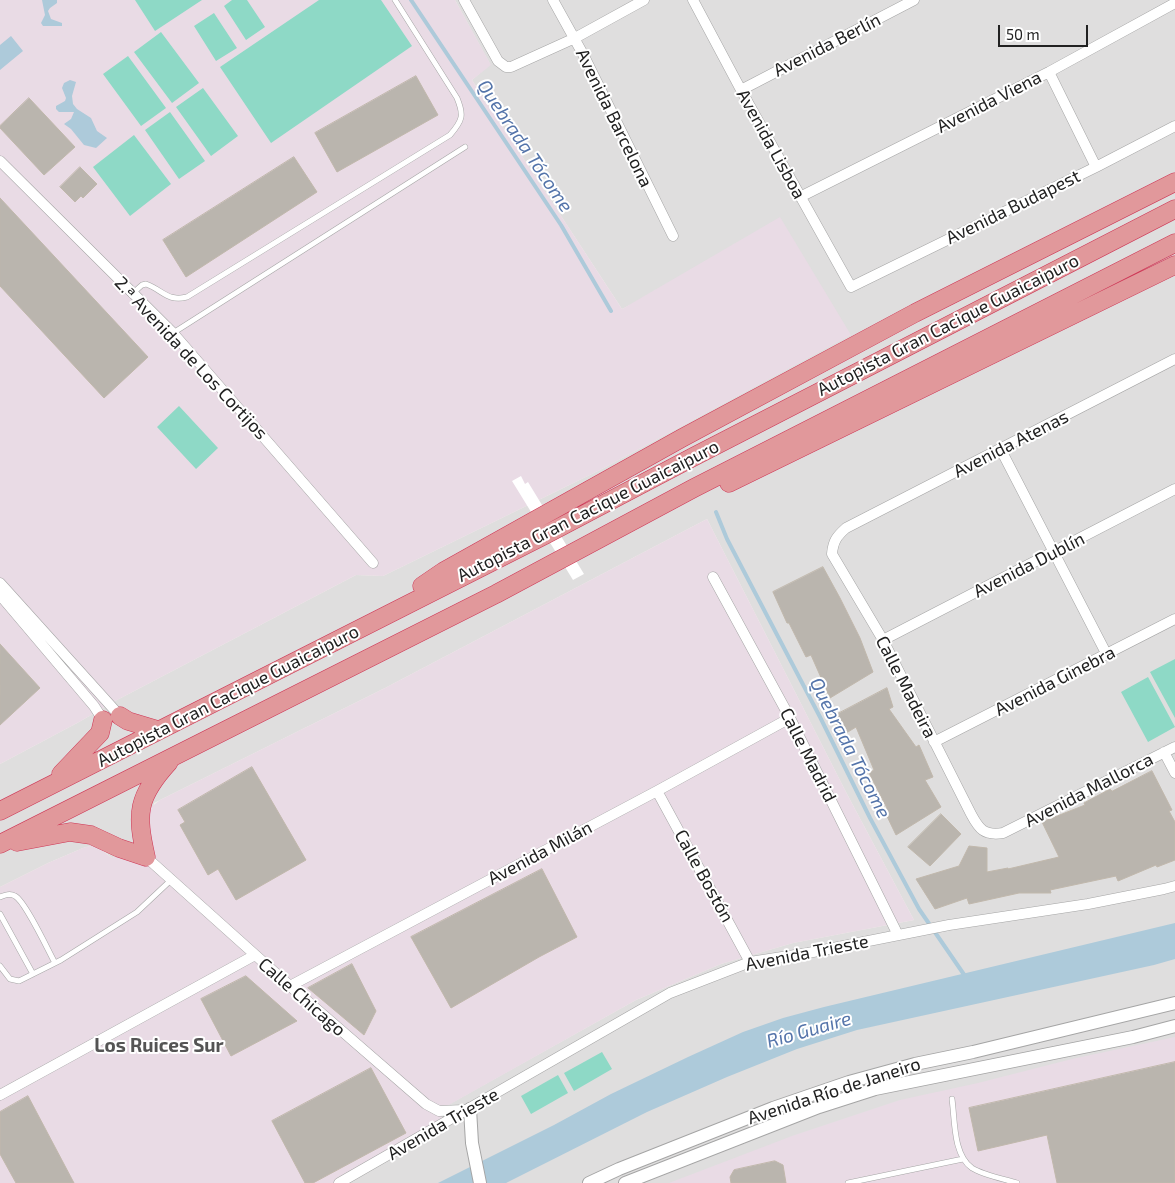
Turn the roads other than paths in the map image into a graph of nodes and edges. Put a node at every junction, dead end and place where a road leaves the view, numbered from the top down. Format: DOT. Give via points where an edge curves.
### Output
graph roads {
  1 [pos="395,0"];
  2 [pos="464,0"];
  3 [pos="553,0"];
  4 [pos="644,0"];
  5 [pos="693,0"];
  6 [pos="914,0"];
  7 [pos="1175,3"];
  8 [pos="574,38"];
  9 [pos="1049,72"];
  10 [pos="741,90"];
  11 [pos="1175,126"];
  12 [pos="465,147"];
  13 [pos="0,161"];
  14 [pos="1096,166"];
  15 [pos="1175,172"];
  16 [pos="1175,182"];
  17 [pos="800,197"];
  18 [pos="1175,209"];
  19 [pos="673,236"];
  20 [pos="1175,243"];
  21 [pos="1175,264"];
  22 [pos="851,287"];
  23 [pos="133,293"];
  24 [pos="915,313"];
  25 [pos="173,333"];
  26 [pos="1175,359"];
  27 [pos="1001,450"];
  28 [pos="694,488"];
  29 [pos="1175,489"];
  30 [pos="846,528"];
  31 [pos="1053,552"];
  32 [pos="373,562"];
  33 [pos="713,577"];
  34 [pos="0,583"];
  35 [pos="0,595"];
  36 [pos="1175,619"];
  37 [pos="359,630"];
  38 [pos="883,640"];
  39 [pos="1107,655"];
  40 [pos="111,718"];
  41 [pos="790,718"];
  42 [pos="158,730"];
  43 [pos="934,742"];
  44 [pos="1175,747"];
  45 [pos="1164,752"];
  46 [pos="175,756"];
  47 [pos="1175,773"];
  48 [pos="657,791"];
  49 [pos="33,795"];
  50 [pos="0,811"];
  51 [pos="1003,833"];
  52 [pos="0,844"];
  53 [pos="146,857"];
  54 [pos="171,880"];
  55 [pos="1175,886"];
  56 [pos="0,897"];
  57 [pos="0,914"];
  58 [pos="898,935"];
  59 [pos="255,955"];
  60 [pos="750,962"];
  61 [pos="55,963"];
  62 [pos="0,966"];
  63 [pos="33,974"];
  64 [pos="290,986"];
  65 [pos="1175,1003"];
  66 [pos="1175,1026"];
  67 [pos="0,1095"];
  68 [pos="952,1099"];
  69 [pos="470,1109"];
  70 [pos="963,1160"];
  71 [pos="339,1183"];
  72 [pos="480,1183"];
  73 [pos="589,1183"];
  74 [pos="624,1183"];
  75 [pos="848,1183"];
  76 [pos="1017,1183"];
  1 -- 23 [label="lane" via="457,98 462,112 459,124 450,135 187,297 178,300 146,284"];
  2 -- 8 [label="street" via="498,61 506,67 511,68"];
  3 -- 8 [label="street, Avenida Barcelona"];
  4 -- 8 [label="street"];
  5 -- 10 [label="street, Avenida Lisboa"];
  6 -- 10 [label="street, Avenida Berlín"];
  7 -- 9 [label="street, Avenida Viena"];
  8 -- 19 [label="street, Avenida Barcelona"];
  9 -- 14 [label="street"];
  9 -- 17 [label="street, Avenida Viena"];
  10 -- 17 [label="street, Avenida Lisboa"];
  11 -- 14 [label="street, Avenida Budapest"];
  12 -- 25 [label="lane"];
  13 -- 23 [label="street, 2.ª Avenida de Los Cortijos"];
  14 -- 22 [label="street, Avenida Budapest"];
  15 -- 24 [label="highway" via="1002,262"];
  16 -- 24 [label="highway"];
  17 -- 22 [label="street, Avenida Lisboa"];
  18 -- 37 [label="highway, Autopista Gran Cacique Guaicaipuro"];
  20 -- 28 [label="highway, Autopista Gran Cacique Guaicaipuro"];
  21 -- 28 [label="highway" via="768,465 724,485"];
  23 -- 25 [label="street, 2.ª Avenida de Los Cortijos"];
  24 -- 37 [label="highway" via="444,571"];
  25 -- 32 [label="street, 2.ª Avenida de Los Cortijos"];
  26 -- 27 [label="street, Avenida Atenas"];
  27 -- 30 [label="street, Avenida Atenas"];
  27 -- 31 [label="street"];
  28 -- 46 [label="highway, Autopista Gran Cacique Guaicaipuro" via="496,594"];
  29 -- 31 [label="street, Avenida Dublín"];
  30 -- 38 [label="street, Calle Madeira" via="833,543 832,554"];
  31 -- 38 [label="street, Avenida Dublín"];
  31 -- 39 [label="street"];
  33 -- 41 [label="street, Calle Madrid"];
  34 -- 40 [label="street"];
  35 -- 40 [label="street" via="94,706"];
  36 -- 39 [label="street, Avenida Ginebra"];
  37 -- 42 [label="highway, Autopista Gran Cacique Guaicaipuro"];
  38 -- 43 [label="street, Calle Madeira"];
  39 -- 43 [label="street, Avenida Ginebra"];
  40 -- 42 [label="highway"];
  40 -- 49 [label="highway" via="67,770"];
  41 -- 48 [label="street, Avenida Milán"];
  41 -- 58 [label="street, Calle Madrid"];
  42 -- 49 [label="highway, Autopista Gran Cacique Guaicaipuro"];
  43 -- 51 [label="street, Calle Madeira" via="977,826 988,833"];
  44 -- 45 [label="street, Avenida Mallorca"];
  45 -- 47 [label="street"];
  45 -- 51 [label="street, Avenida Mallorca"];
  46 -- 52 [label="highway, Autopista Gran Cacique Guaicaipuro"];
  46 -- 53 [label="highway" via="157,776 140,808"];
  48 -- 60 [label="street, Calle Bostón"];
  48 -- 64 [label="street, Avenida Milán"];
  49 -- 50 [label="highway, Autopista Gran Cacique Guaicaipuro"];
  52 -- 53 [label="highway" via="70,832 90,835"];
  53 -- 54 [label="street, Calle Chicago"];
  54 -- 59 [label="street, Calle Chicago"];
  54 -- 61 [label="lane" via="137,912"];
  55 -- 58 [label="street, Avenida Trieste" via="1088,904"];
  56 -- 61 [label="lane" via="16,896"];
  57 -- 63 [label="lane"];
  58 -- 60 [label="street, Avenida Trieste"];
  59 -- 64 [label="street, Calle Chicago"];
  59 -- 67 [label="street"];
  60 -- 69 [label="street, Avenida Trieste" via="670,993"];
  61 -- 63 [label="lane"];
  62 -- 63 [label="lane" via="10,979 19,981"];
  64 -- 69 [label="street, Calle Chicago" via="432,1108 450,1112"];
  65 -- 73 [label="street, Avenida Río de Janeiro" via="882,1072 773,1108"];
  66 -- 74 [label="street, Avenida Río de Janeiro" via="875,1089 819,1107"];
  68 -- 70 [label="lane"];
  69 -- 71 [label="street, Avenida Trieste"];
  69 -- 72 [label="street" via="472,1143"];
  70 -- 75 [label="lane"];
  70 -- 76 [label="lane" via="974,1169"];
}
